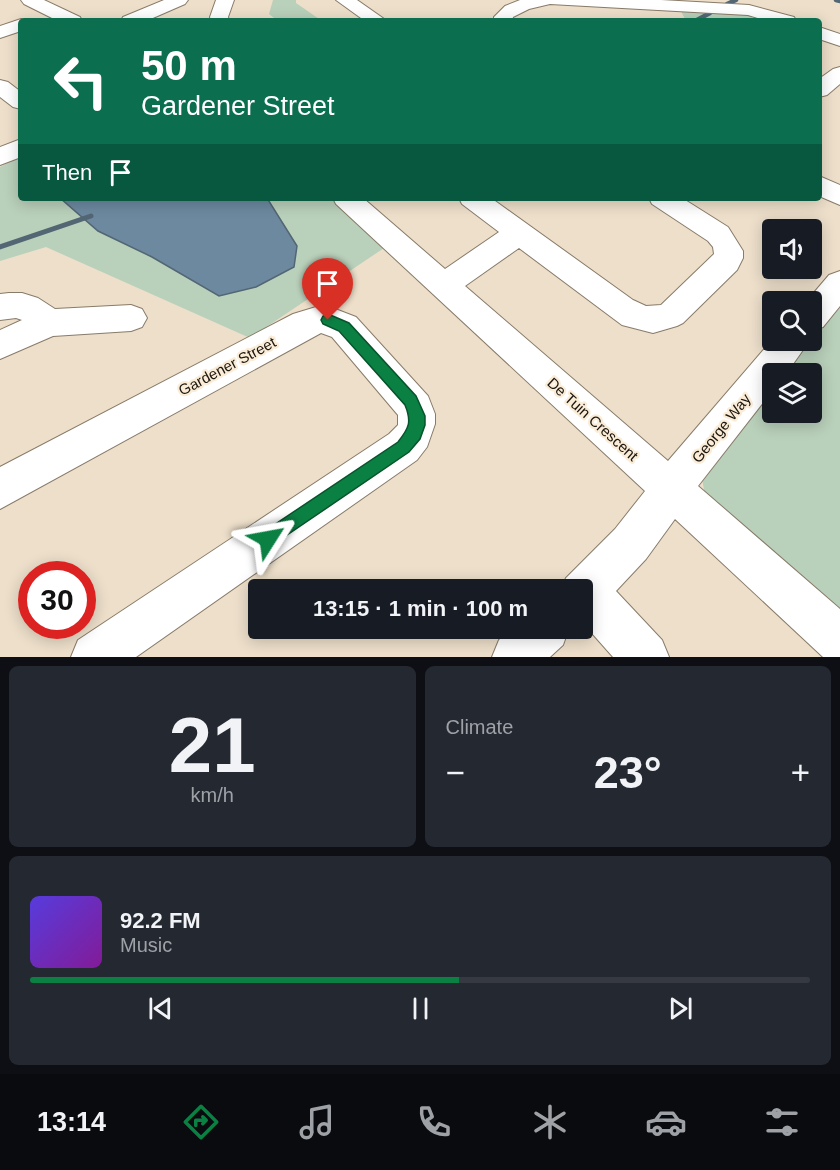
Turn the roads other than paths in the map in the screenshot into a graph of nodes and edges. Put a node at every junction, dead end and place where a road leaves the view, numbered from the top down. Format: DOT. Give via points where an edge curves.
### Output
graph roads {
  1 [pos="30,0"];
  2 [pos="137,0"];
  3 [pos="179,0"];
  4 [pos="225,0"];
  5 [pos="345,0"];
  6 [pos="495,0"];
  7 [pos="545,0"];
  8 [pos="556,0"];
  9 [pos="154,10"];
  10 [pos="56,12"];
  11 [pos="510,15"];
  12 [pos="39,18"];
  13 [pos="67,18"];
  14 [pos="137,18"];
  15 [pos="220,18"];
  16 [pos="373,18"];
  17 [pos="777,18"];
  18 [pos="18,26"];
  19 [pos="0,32"];
  20 [pos="822,34"];
  21 [pos="840,40"];
  22 [pos="840,73"];
  23 [pos="0,87"];
  24 [pos="822,88"];
  25 [pos="18,100"];
  26 [pos="18,148"];
  27 [pos="0,157"];
  28 [pos="822,187"];
  29 [pos="840,196"];
  30 [pos="349,201"];
  31 [pos="476,201"];
  32 [pos="667,201"];
  33 [pos="519,233"];
  34 [pos="840,283"];
  35 [pos="444,285"];
  36 [pos="822,306"];
  37 [pos="0,307"];
  38 [pos="131,318"];
  39 [pos="50,323"];
  40 [pos="0,345"];
  41 [pos="784,351"];
  42 [pos="671,488"];
  43 [pos="0,489"];
  44 [pos="593,583"];
  45 [pos="593,602"];
  46 [pos="535,639"];
  47 [pos="840,640"];
  48 [pos="95,657"];
  49 [pos="516,657"];
  50 [pos="645,657"];
  1 -- 10 [label="street"];
  2 -- 9 [label="street"];
  3 -- 9 [label="street"];
  4 -- 15 [label="street"];
  5 -- 16 [label="street"];
  6 -- 11 [label="street"];
  7 -- 11 [label="street"];
  8 -- 17 [label="street" via="749,10"];
  9 -- 14 [label="street"];
  10 -- 12 [label="street"];
  10 -- 13 [label="street"];
  18 -- 19 [label="street"];
  20 -- 21 [label="street"];
  22 -- 24 [label="street"];
  23 -- 25 [label="street"];
  26 -- 27 [label="street"];
  28 -- 29 [label="street"];
  30 -- 35 [label="street, De Tuin Crescent"];
  31 -- 33 [label="street"];
  32 -- 33 [label="street" via="718,234 729,253 726,262 672,314 658,320 630,315"];
  33 -- 35 [label="street"];
  34 -- 36 [label="street"];
  35 -- 42 [label="street, De Tuin Crescent"];
  37 -- 39 [label="street" via="26,305"];
  38 -- 39 [label="street"];
  39 -- 40 [label="street"];
  41 -- 42 [label="street, George Way"];
  42 -- 44 [label="street, George Way" via="659,510"];
  42 -- 47 [label="street, De Tuin Crescent"];
  43 -- 48 [label="street, Gardener Street" via="312,321 328,320 344,327 415,408 415,433 404,447"];
  45 -- 50 [label="street"];
  46 -- 49 [label="street"];
}
